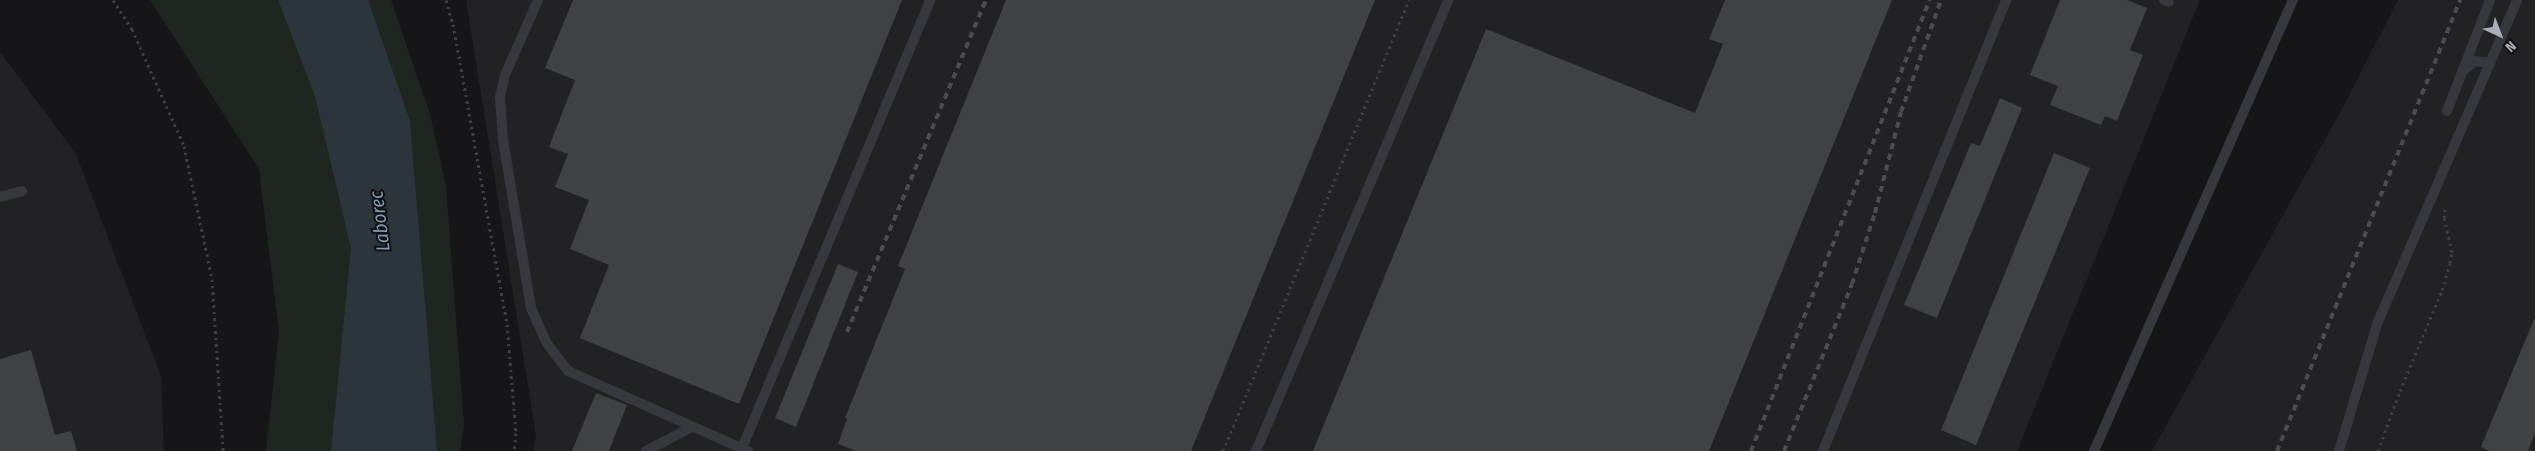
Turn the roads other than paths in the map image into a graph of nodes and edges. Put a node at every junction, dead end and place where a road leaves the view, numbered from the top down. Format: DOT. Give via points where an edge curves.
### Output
graph roads {
  1 [pos="538,0"];
  2 [pos="930,0"];
  3 [pos="1448,0"];
  4 [pos="2006,0"];
  5 [pos="2293,0"];
  6 [pos="2490,0"];
  7 [pos="2517,0"];
  8 [pos="2489,63"];
  9 [pos="2458,82"];
  10 [pos="2447,111"];
  11 [pos="22,191"];
  12 [pos="0,197"];
  13 [pos="692,427"];
  14 [pos="745,450"];
  15 [pos="646,451"];
  16 [pos="1256,451"];
  17 [pos="1823,451"];
  18 [pos="2094,451"];
  19 [pos="2340,451"];
  1 -- 13 [label="lane" via="505,75 500,97 503,140 531,308 546,342 568,371"];
  2 -- 14 [label="lane"];
  3 -- 16 [label="lane"];
  4 -- 17 [label="lane"];
  5 -- 18 [label="lane"];
  6 -- 10 [label="lane"];
  7 -- 8 [label="lane"];
  8 -- 9 [label="lane" via="2480,60 2471,63"];
  8 -- 19 [label="lane" via="2377,324"];
  11 -- 12 [label="lane"];
  13 -- 14 [label="lane"];
  13 -- 15 [label="lane"];
}
